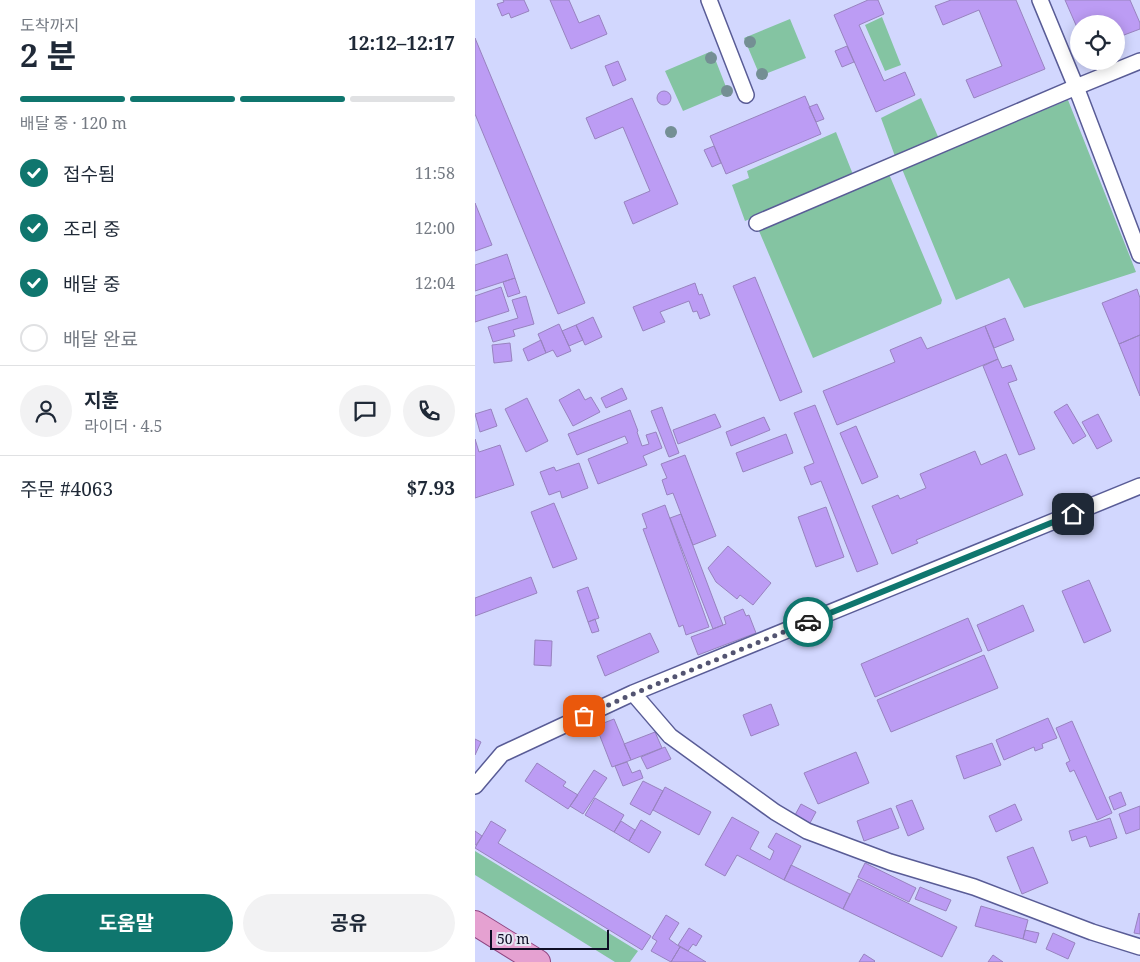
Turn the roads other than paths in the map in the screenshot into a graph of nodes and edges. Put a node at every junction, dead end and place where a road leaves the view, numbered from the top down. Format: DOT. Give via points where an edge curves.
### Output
graph roads {
  1 [pos="709,0"];
  2 [pos="1040,0"];
  3 [pos="1140,61"];
  4 [pos="1076,86"];
  5 [pos="746,95"];
  6 [pos="757,224"];
  7 [pos="1140,255"];
  8 [pos="1140,486"];
  9 [pos="633,694"];
  10 [pos="475,786"];
  11 [pos="475,923"];
  12 [pos="1140,947"];
  13 [pos="538,962"];
  1 -- 5 [label="street"];
  2 -- 4 [label="street"];
  3 -- 4 [label="street"];
  4 -- 6 [label="street"];
  4 -- 7 [label="street"];
  8 -- 9 [label="street"];
  9 -- 10 [label="street" via="502,754"];
  9 -- 12 [label="street" via="670,736 775,812 807,831"];
  11 -- 13 [label="main road"];
}
